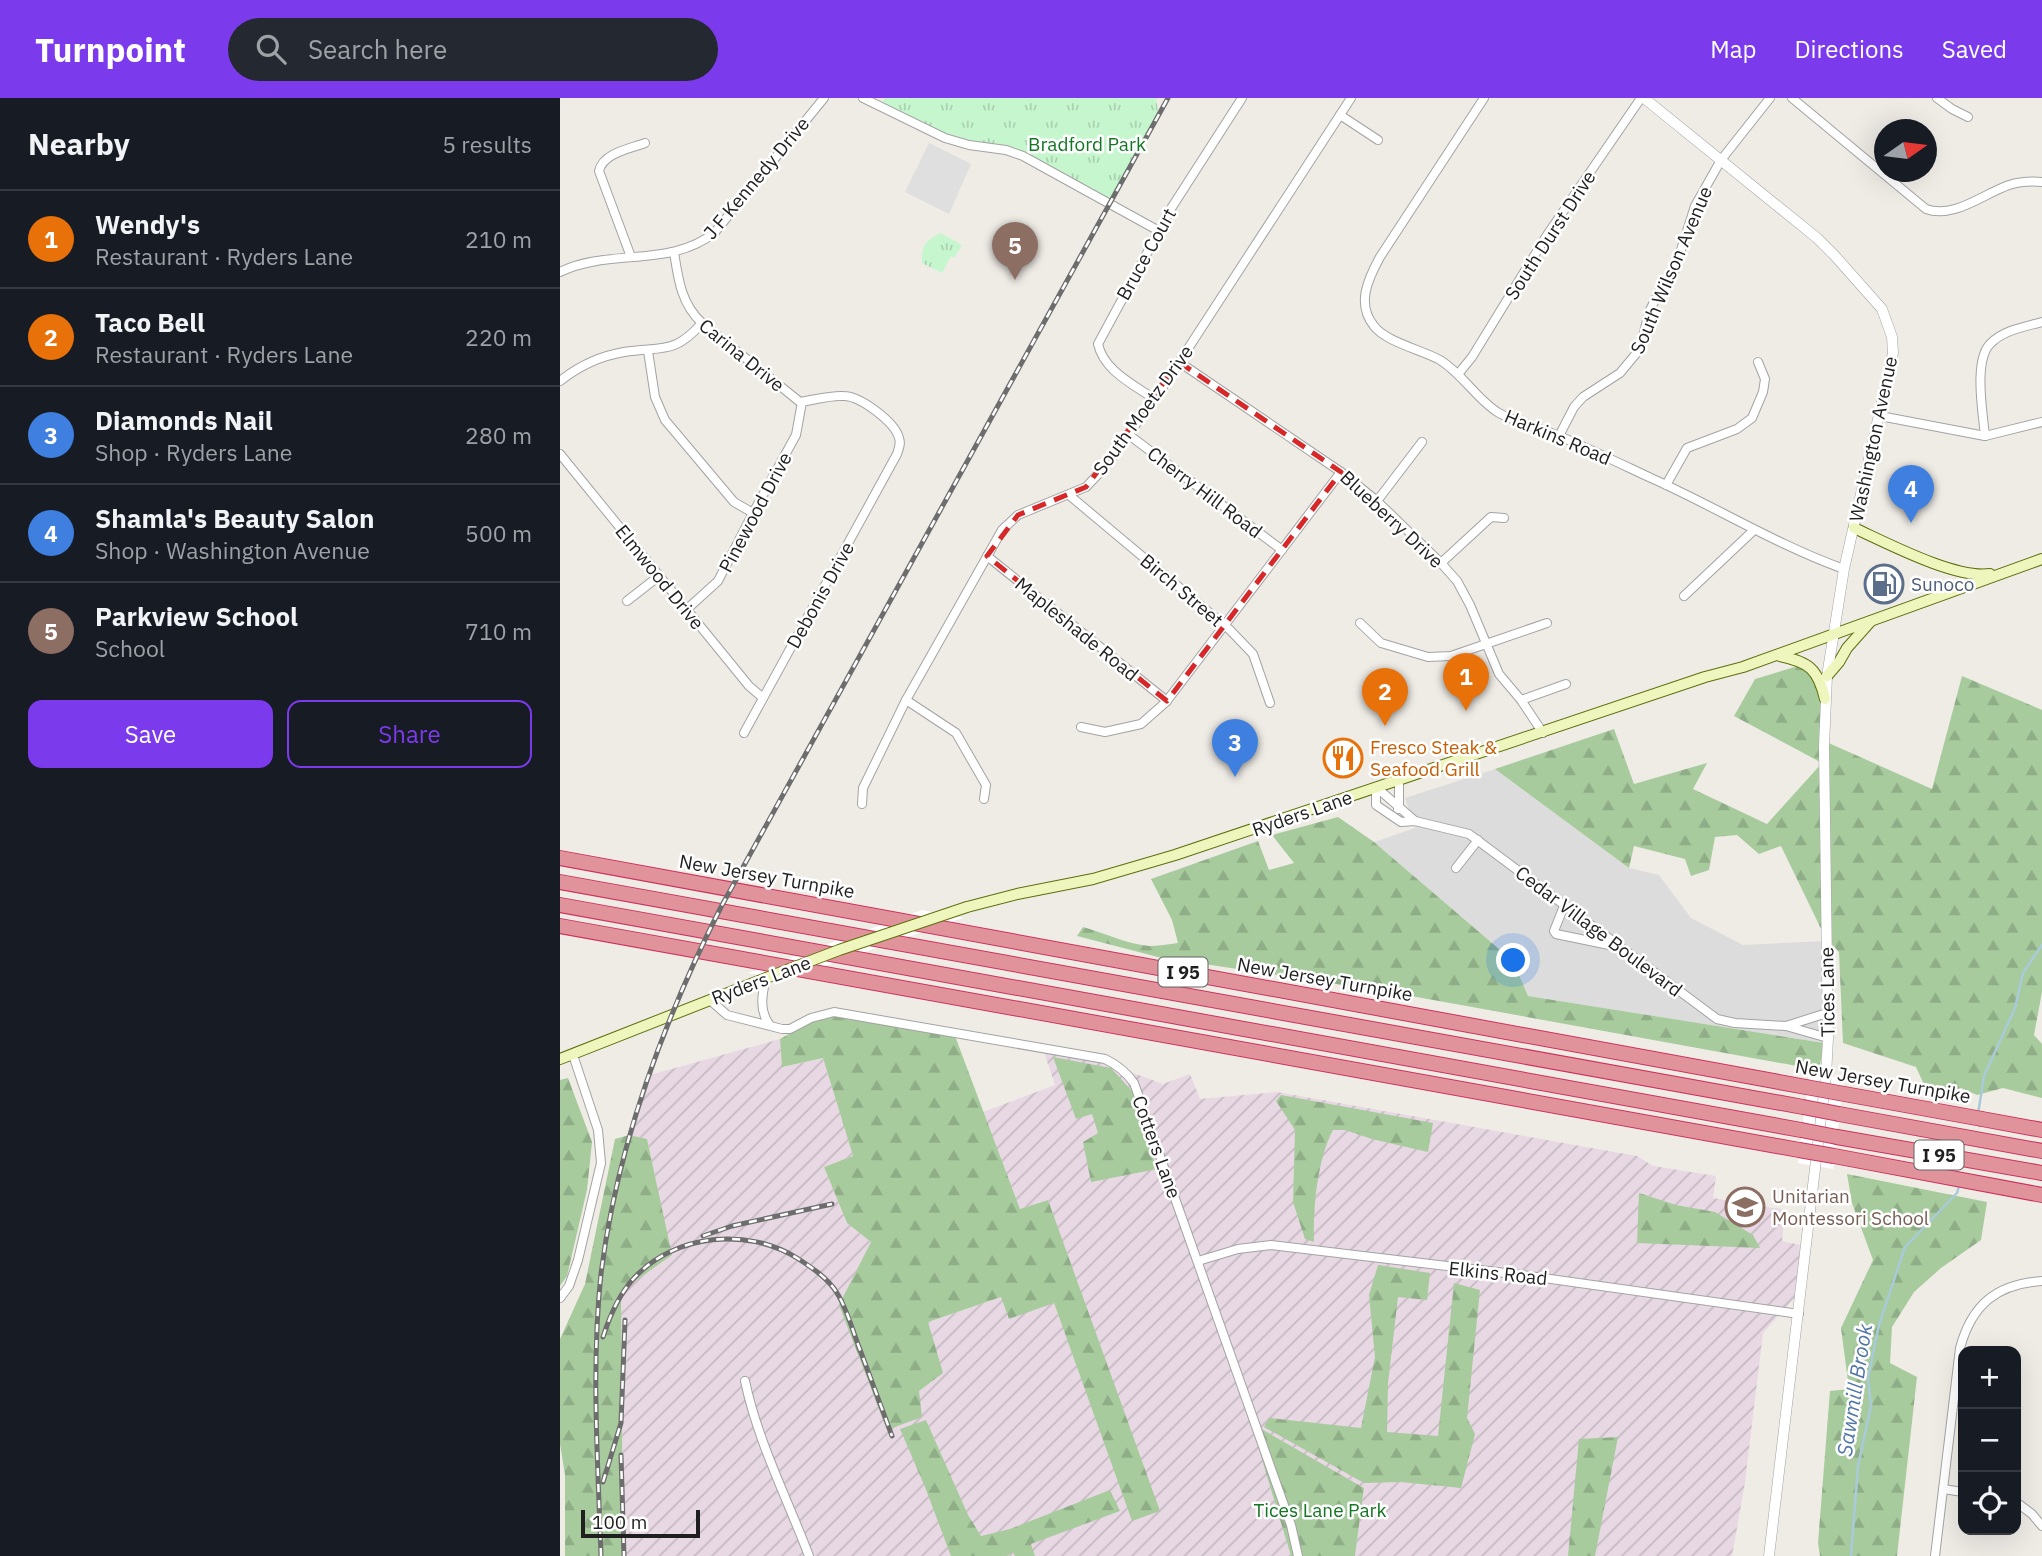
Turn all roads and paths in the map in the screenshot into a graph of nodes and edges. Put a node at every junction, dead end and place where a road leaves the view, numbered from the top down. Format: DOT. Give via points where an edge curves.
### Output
graph roads {
  1 [pos="824,98"];
  2 [pos="863,98"];
  3 [pos="1242,98"];
  4 [pos="1351,98"];
  5 [pos="1484,98"];
  6 [pos="1770,98"];
  7 [pos="1792,98"];
  8 [pos="1937,98"];
  9 [pos="1647,99"];
  10 [pos="1340,115"];
  11 [pos="1968,117"];
  12 [pos="1378,140"];
  13 [pos="645,143"];
  14 [pos="1721,160"];
  15 [pos="2042,182"];
  16 [pos="1159,231"];
  17 [pos="674,251"];
  18 [pos="631,257"];
  19 [pos="560,272"];
  20 [pos="702,323"];
  21 [pos="2042,323"];
  22 [pos="648,351"];
  23 [pos="1180,362"];
  24 [pos="1758,362"];
  25 [pos="1459,373"];
  26 [pos="560,381"];
  27 [pos="1154,399"];
  28 [pos="802,402"];
  29 [pos="1880,416"];
  30 [pos="2042,422"];
  31 [pos="1129,435"];
  32 [pos="1559,436"];
  33 [pos="1985,436"];
  34 [pos="1422,442"];
  35 [pos="560,454"];
  36 [pos="895,458"];
  37 [pos="1341,471"];
  38 [pos="1666,485"];
  39 [pos="1069,495"];
  40 [pos="1377,501"];
  41 [pos="753,513"];
  42 [pos="1504,518"];
  43 [pos="1854,528"];
  44 [pos="1754,530"];
  45 [pos="1282,550"];
  46 [pos="987,556"];
  47 [pos="2042,559"];
  48 [pos="1441,563"];
  49 [pos="1844,569"];
  50 [pos="2003,572"];
  51 [pos="659,576"];
  52 [pos="1684,596"];
  53 [pos="627,601"];
  54 [pos="686,610"];
  55 [pos="1873,619"];
  56 [pos="1360,623"];
  57 [pos="1547,623"];
  58 [pos="1224,625"];
  59 [pos="1833,635"];
  60 [pos="1485,645"];
  61 [pos="1777,655"];
  62 [pos="1827,676"];
  63 [pos="1566,684"];
  64 [pos="764,698"];
  65 [pos="1825,699"];
  66 [pos="906,700"];
  67 [pos="1521,700"];
  68 [pos="1167,701"];
  69 [pos="1270,703"];
  70 [pos="1081,727"];
  71 [pos="744,733"];
  72 [pos="1543,733"];
  73 [pos="1399,780"];
  74 [pos="1376,788"];
  75 [pos="985,799"];
  76 [pos="862,804"];
  77 [pos="1399,807"];
  78 [pos="1390,817"];
  79 [pos="1415,821"];
  80 [pos="1478,840"];
  81 [pos="560,858"];
  82 [pos="1456,868"];
  83 [pos="560,882"];
  84 [pos="560,905"];
  85 [pos="1564,906"];
  86 [pos="560,926"];
  87 [pos="1619,947"];
  88 [pos="766,978"];
  89 [pos="710,1000"];
  90 [pos="1827,1013"];
  91 [pos="769,1024"];
  92 [pos="1786,1026"];
  93 [pos="1828,1038"];
  94 [pos="573,1055"];
  95 [pos="560,1059"];
  96 [pos="2042,1130"];
  97 [pos="2042,1151"];
  98 [pos="2042,1173"];
  99 [pos="2042,1195"];
  100 [pos="1198,1261"];
  101 [pos="2042,1281"];
  102 [pos="560,1298"];
  103 [pos="1799,1314"];
  104 [pos="745,1381"];
  105 [pos="1943,1489"];
  106 [pos="1958,1491"];
  107 [pos="2021,1506"];
  108 [pos="2042,1526"];
  109 [pos="808,1556"];
  110 [pos="1298,1556"];
  111 [pos="1769,1556"];
  112 [pos="1935,1556"];
  1 -- 17 [label="street, J F Kennedy Drive" via="715,232 702,243"];
  2 -- 16 [label="street" via="944,138 1023,156"];
  3 -- 16 [label="street, Bruce Court"];
  4 -- 10 [label="street, South Moetz Drive"];
  5 -- 25 [label="street, Harkins Road" via="1380,257 1365,293 1366,313 1376,329"];
  6 -- 14 [label="street, South Wilson Avenue"];
  7 -- 15 [label="street" via="1926,209 1938,213 2011,184"];
  8 -- 11 [label="street"];
  9 -- 14 [label="street, Washington Avenue"];
  9 -- 25 [label="street, South Durst Drive" via="1548,235"];
  10 -- 12 [label="street"];
  10 -- 23 [label="street, South Moetz Drive"];
  13 -- 18 [label="street" via="606,158 599,171"];
  14 -- 29 [label="street, Washington Avenue" via="1817,238 1882,309 1893,353"];
  14 -- 32 [label="street, South Wilson Avenue" via="1695,206 1674,272 1649,312 1640,349 1620,373 1583,397"];
  16 -- 27 [label="street, Bruce Court" via="1098,344 1108,366"];
  17 -- 18 [label="street, J F Kennedy Drive"];
  17 -- 20 [label="street, Carina Drive" via="683,296"];
  18 -- 19 [label="street, J F Kennedy Drive"];
  20 -- 22 [label="street" via="678,345"];
  20 -- 28 [label="street, Carina Drive"];
  21 -- 33 [label="street" via="2006,333 1988,345 1981,364"];
  22 -- 26 [label="street" via="603,358"];
  22 -- 41 [label="street" via="655,397 665,420 734,502"];
  23 -- 27 [label="street, South Moetz Drive"];
  23 -- 37 [label="street, Blueberry Drive"];
  24 -- 38 [label="street" via="1765,379 1752,418 1737,429 1687,448"];
  25 -- 32 [label="street, Harkins Road" via="1499,413"];
  27 -- 31 [label="street, South Moetz Drive"];
  28 -- 36 [label="street, Carina Drive" via="846,396 872,407 896,429 900,444"];
  28 -- 41 [label="street, Pinewood Drive" via="796,435"];
  29 -- 33 [label="street"];
  29 -- 43 [label="street, Washington Avenue"];
  30 -- 33 [label="street"];
  31 -- 39 [label="street, South Moetz Drive" via="1086,487"];
  31 -- 45 [label="street, Cherry Hill Road"];
  32 -- 38 [label="street, Harkins Road"];
  34 -- 40 [label="street"];
  35 -- 51 [label="street, Elmwood Drive"];
  36 -- 64 [label="street, Debonis Drive"];
  37 -- 40 [label="street, Blueberry Drive"];
  37 -- 45 [label="street"];
  38 -- 44 [label="street, Harkins Road"];
  39 -- 46 [label="street, South Moetz Drive" via="1018,515 1002,530"];
  39 -- 58 [label="street, Birch Street"];
  40 -- 48 [label="street, Blueberry Drive"];
  41 -- 54 [label="street, Pinewood Drive" via="718,581"];
  42 -- 48 [label="street" via="1491,517"];
  43 -- 49 [label="street, Washington Avenue"];
  43 -- 50 [label="main road" via="1960,570 1984,575"];
  44 -- 49 [label="street, Harkins Road"];
  44 -- 52 [label="street"];
  45 -- 58 [label="street"];
  46 -- 66 [label="street, South Moetz Drive"];
  46 -- 68 [label="street, Mapleshade Road"];
  47 -- 50 [label="main road, Ryders Lane"];
  48 -- 60 [label="street, Blueberry Drive" via="1470,605"];
  49 -- 59 [label="street, Washington Avenue"];
  50 -- 55 [label="main road, Ryders Lane"];
  51 -- 53 [label="street"];
  51 -- 54 [label="street, Elmwood Drive"];
  54 -- 64 [label="street, Elmwood Drive"];
  55 -- 59 [label="main road, Ryders Lane"];
  55 -- 62 [label="main road"];
  56 -- 60 [label="street" via="1381,643 1428,657 1451,656"];
  57 -- 60 [label="street"];
  58 -- 68 [label="street"];
  58 -- 69 [label="street, Birch Street" via="1253,654"];
  59 -- 61 [label="main road, Ryders Lane"];
  59 -- 62 [label="street, Tices Lane"];
  60 -- 67 [label="street, Blueberry Drive" via="1499,674"];
  61 -- 65 [label="main road" via="1811,668"];
  61 -- 72 [label="main road, Ryders Lane"];
  62 -- 65 [label="street, Tices Lane"];
  63 -- 67 [label="street"];
  64 -- 71 [label="street, Debonis Drive"];
  65 -- 90 [label="street, Tices Lane"];
  66 -- 75 [label="street" via="956,733 986,785"];
  66 -- 76 [label="street, South Moetz Drive" via="863,788"];
  67 -- 72 [label="street, Blueberry Drive"];
  68 -- 70 [label="street" via="1141,724 1105,732"];
  72 -- 73 [label="main road, Ryders Lane"];
  73 -- 74 [label="main road, Ryders Lane"];
  73 -- 77 [label="street"];
  74 -- 77 [label="street, Cedar Village Boulevard"];
  74 -- 78 [label="street" via="1376,804"];
  74 -- 88 [label="main road, Ryders Lane, bridge" via="1125,870 967,907"];
  77 -- 78 [label="street"];
  77 -- 79 [label="street, Cedar Village Boulevard"];
  78 -- 79 [label="street, Cedar Village Boulevard"];
  79 -- 80 [label="street, Cedar Village Boulevard" via="1461,831"];
  80 -- 82 [label="street"];
  80 -- 85 [label="street, Cedar Village Boulevard"];
  81 -- 96 [label="highway, New Jersey Turnpike / I 95, bridge"];
  83 -- 97 [label="highway, New Jersey Turnpike / I 95, bridge"];
  84 -- 98 [label="highway, I 95, bridge"];
  85 -- 87 [label="street, Cedar Village Boulevard"];
  85 -- 87 [label="street" via="1556,934"];
  86 -- 99 [label="highway, I 95, bridge"];
  87 -- 92 [label="street, Cedar Village Boulevard" via="1717,1019"];
  88 -- 89 [label="main road, Ryders Lane"];
  88 -- 91 [label="street" via="762,1005"];
  89 -- 91 [label="street, Cotters Lane" via="738,1019"];
  89 -- 94 [label="main road, Ryders Lane"];
  90 -- 92 [label="street, Cedar Village Boulevard"];
  90 -- 93 [label="street, Tices Lane"];
  91 -- 100 [label="street, Cotters Lane" via="790,1029 834,1013 1116,1064 1134,1083"];
  92 -- 93 [label="street, Cedar Village Boulevard"];
  93 -- 103 [label="street, Tices Lane"];
  94 -- 95 [label="main road, Ryders Lane"];
  94 -- 102 [label="street" via="598,1130 601,1163 578,1261"];
  100 -- 103 [label="street, Elkins Road" via="1271,1245"];
  100 -- 110 [label="street, Cotters Lane"];
  101 -- 105 [label="street" via="1996,1293 1968,1323 1960,1348"];
  103 -- 111 [label="street, Tices Lane"];
  104 -- 109 [label="street"];
  105 -- 106 [label="street"];
  105 -- 112 [label="street"];
  107 -- 108 [label="street"];
}
